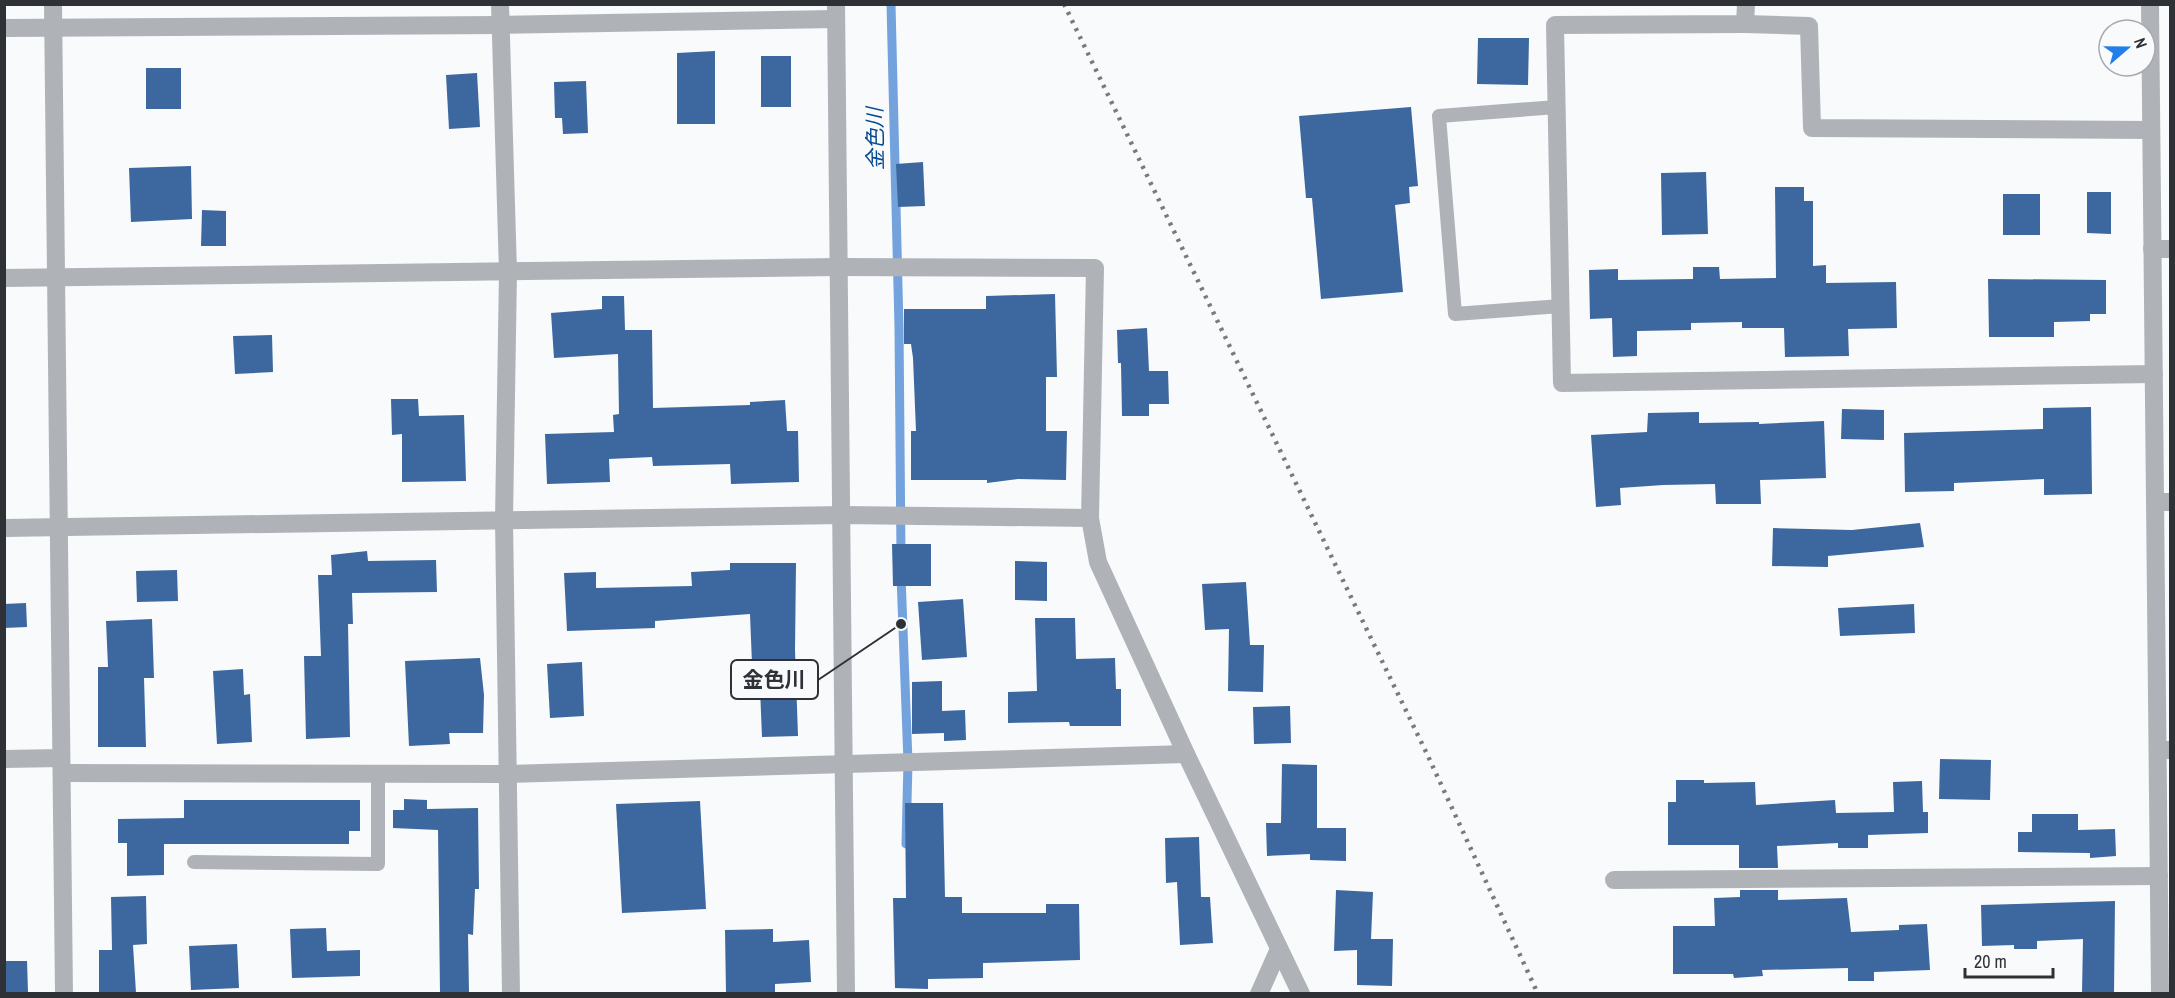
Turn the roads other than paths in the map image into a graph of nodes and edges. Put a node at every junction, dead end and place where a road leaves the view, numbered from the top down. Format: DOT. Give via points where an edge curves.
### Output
graph roads {
  1 [pos="53,4"];
  2 [pos="500,4"];
  3 [pos="1746,4"];
  4 [pos="2150,4"];
  5 [pos="836,12"];
  6 [pos="1745,24"];
  7 [pos="500,25"];
  8 [pos="54,27"];
  9 [pos="4,28"];
  10 [pos="1557,107"];
  11 [pos="2151,130"];
  12 [pos="2162,249"];
  13 [pos="839,267"];
  14 [pos="508,272"];
  15 [pos="56,277"];
  16 [pos="4,278"];
  17 [pos="1561,306"];
  18 [pos="2154,374"];
  19 [pos="2163,502"];
  20 [pos="843,515"];
  21 [pos="1090,518"];
  22 [pos="504,520"];
  23 [pos="59,527"];
  24 [pos="4,528"];
  25 [pos="2164,750"];
  26 [pos="1186,754"];
  27 [pos="4,759"];
  28 [pos="62,766"];
  29 [pos="844,766"];
  30 [pos="378,773"];
  31 [pos="507,774"];
  32 [pos="194,862"];
  33 [pos="2159,876"];
  34 [pos="1614,880"];
  35 [pos="1279,949"];
  36 [pos="64,993"];
  37 [pos="512,993"];
  38 [pos="846,993"];
  39 [pos="1258,993"];
  40 [pos="1301,993"];
  41 [pos="2160,993"];
  1 -- 8 [label="street"];
  2 -- 7 [label="street"];
  3 -- 6 [label="street"];
  4 -- 11 [label="street"];
  5 -- 7 [label="street"];
  5 -- 13 [label="street"];
  6 -- 10 [label="street" via="1555,25"];
  6 -- 11 [label="street" via="1809,26 1812,128"];
  7 -- 8 [label="street"];
  7 -- 14 [label="street"];
  8 -- 9 [label="street"];
  8 -- 15 [label="street"];
  10 -- 17 [label="street"];
  10 -- 17 [label="lane" via="1439,116 1455,314"];
  11 -- 12 [label="street"];
  12 -- 18 [label="street"];
  13 -- 14 [label="street"];
  13 -- 20 [label="street"];
  13 -- 21 [label="street" via="1095,268"];
  14 -- 15 [label="street"];
  14 -- 22 [label="street"];
  15 -- 16 [label="street"];
  15 -- 23 [label="street"];
  17 -- 18 [label="street" via="1563,383"];
  18 -- 19 [label="street"];
  19 -- 25 [label="street"];
  20 -- 21 [label="street"];
  20 -- 22 [label="street"];
  20 -- 29 [label="street"];
  21 -- 26 [label="street" via="1098,562"];
  22 -- 23 [label="street"];
  22 -- 31 [label="street"];
  23 -- 24 [label="street"];
  23 -- 28 [label="street"];
  25 -- 33 [label="street"];
  26 -- 29 [label="street"];
  26 -- 35 [label="street"];
  27 -- 28 [label="street"];
  28 -- 30 [label="street"];
  28 -- 36 [label="street"];
  29 -- 31 [label="street"];
  29 -- 38 [label="street"];
  30 -- 31 [label="street"];
  30 -- 32 [label="lane" via="378,864"];
  31 -- 37 [label="street"];
  33 -- 34 [label="street"];
  33 -- 41 [label="street"];
  35 -- 39 [label="street"];
  35 -- 40 [label="street"];
}
